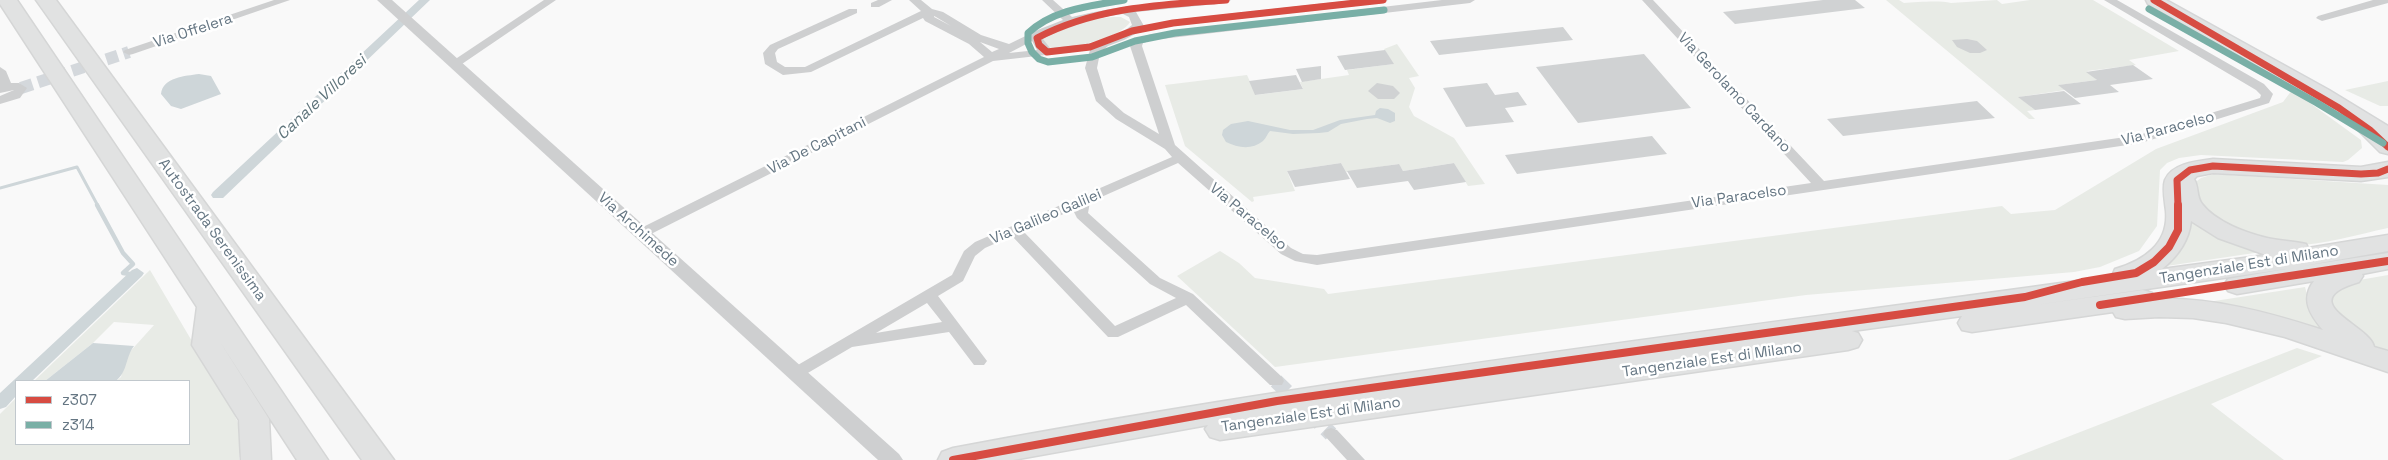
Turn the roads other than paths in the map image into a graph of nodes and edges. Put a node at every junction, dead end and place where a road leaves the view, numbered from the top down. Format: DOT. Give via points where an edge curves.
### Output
graph roads {
  1 [pos="8,0"];
  2 [pos="46,0"];
  3 [pos="285,0"];
  4 [pos="384,0"];
  5 [pos="551,0"];
  6 [pos="887,0"];
  7 [pos="914,0"];
  8 [pos="1047,0"];
  9 [pos="1226,0"];
  10 [pos="1383,0"];
  11 [pos="1470,0"];
  12 [pos="1646,0"];
  13 [pos="2109,0"];
  14 [pos="2154,0"];
  15 [pos="2169,0"];
  16 [pos="2385,0"];
  17 [pos="875,6"];
  18 [pos="853,11"];
  19 [pos="1126,11"];
  20 [pos="928,12"];
  21 [pos="2322,18"];
  22 [pos="1070,21"];
  23 [pos="1044,31"];
  24 [pos="1136,36"];
  25 [pos="1106,42"];
  26 [pos="1008,48"];
  27 [pos="1064,51"];
  28 [pos="130,52"];
  29 [pos="1047,52"];
  30 [pos="2251,54"];
  31 [pos="992,58"];
  32 [pos="455,64"];
  33 [pos="1092,68"];
  34 [pos="2291,68"];
  35 [pos="0,71"];
  36 [pos="3,88"];
  37 [pos="0,100"];
  38 [pos="2388,117"];
  39 [pos="2388,123"];
  40 [pos="2366,127"];
  41 [pos="2388,134"];
  42 [pos="2388,142"];
  43 [pos="1169,146"];
  44 [pos="2388,147"];
  45 [pos="1180,158"];
  46 [pos="2388,170"];
  47 [pos="2388,178"];
  48 [pos="1821,186"];
  49 [pos="1083,202"];
  50 [pos="1015,231"];
  51 [pos="642,233"];
  52 [pos="2388,243"];
  53 [pos="2348,250"];
  54 [pos="2388,261"];
  55 [pos="2388,269"];
  56 [pos="928,294"];
  57 [pos="1188,298"];
  58 [pos="2034,305"];
  59 [pos="210,307"];
  60 [pos="952,326"];
  61 [pos="844,344"];
  62 [pos="2388,358"];
  63 [pos="979,361"];
  64 [pos="2388,362"];
  65 [pos="796,373"];
  66 [pos="1276,381"];
  67 [pos="1331,434"];
  68 [pos="960,459"];
  69 [pos="256,460"];
  70 [pos="313,460"];
  71 [pos="379,460"];
  72 [pos="892,460"];
  73 [pos="1037,460"];
  74 [pos="1357,460"];
  1 -- 59 [label="highway"];
  2 -- 71 [label="highway, Autostrada Serenissima"];
  3 -- 28 [label="street, Via Offelera"];
  4 -- 32 [label="street, Via Archimede"];
  5 -- 32 [label="street"];
  6 -- 17 [label="street"];
  7 -- 20 [label="street"];
  8 -- 22 [label="street"];
  9 -- 19 [label="street"];
  10 -- 24 [label="street" via="1173,23"];
  11 -- 24 [label="street" via="1151,37"];
  12 -- 48 [label="street, Via Gerolamo Cardano"];
  13 -- 48 [label="street, Via Paracelso" via="2260,87 2267,94 2265,100 2140,139"];
  14 -- 30 [label="main road"];
  15 -- 34 [label="main road"];
  16 -- 21 [label="street"];
  18 -- 20 [label="street" via="774,46 768,52 771,64 783,71 807,70"];
  19 -- 22 [label="street"];
  19 -- 24 [label="street, Via Paracelso" via="1138,22"];
  20 -- 26 [label="street" via="939,14 977,38"];
  20 -- 31 [label="street" via="929,19 973,42"];
  22 -- 23 [label="street"];
  23 -- 26 [label="street, Via De Capitani"];
  23 -- 29 [label="street" via="1037,38"];
  24 -- 25 [label="street"];
  24 -- 43 [label="street, Via Paracelso" via="1136,46"];
  25 -- 27 [label="street"];
  25 -- 33 [label="street" via="1094,52"];
  26 -- 31 [label="street, Via De Capitani"];
  27 -- 29 [label="street"];
  27 -- 33 [label="street" via="1082,58"];
  29 -- 31 [label="street"];
  30 -- 40 [label="main road"];
  30 -- 41 [label="main road"];
  31 -- 51 [label="street, Via De Capitani"];
  32 -- 51 [label="street, Via Archimede"];
  33 -- 43 [label="street" via="1100,98"];
  34 -- 38 [label="main road"];
  34 -- 39 [label="main road"];
  35 -- 36 [label="street"];
  36 -- 37 [label="street" via="18,86 21,90"];
  40 -- 42 [label="main road"];
  40 -- 44 [label="highway"];
  43 -- 45 [label="street, Via Paracelso"];
  45 -- 48 [label="street, Via Paracelso" via="1286,251 1300,258 1317,260"];
  45 -- 49 [label="street, Via Galileo Galilei"];
  46 -- 58 [label="highway" via="2361,174 2222,166 2190,170 2176,180 2179,219 2176,234 2165,252 2150,265 2136,273 2082,282"];
  47 -- 53 [label="highway" via="2217,170 2197,174 2185,184 2184,195 2192,208 2234,236 2281,250 2322,247"];
  49 -- 50 [label="street, Via Galileo Galilei"];
  49 -- 57 [label="street" via="1082,215 1155,281"];
  50 -- 56 [label="street, Via Galileo Galilei" via="980,246 969,254 958,278"];
  50 -- 57 [label="street" via="1113,333"];
  51 -- 65 [label="street, Via Archimede"];
  52 -- 53 [label="highway, Tangenziale Est di Milano"];
  53 -- 58 [label="highway, Tangenziale Est di Milano"];
  54 -- 58 [label="highway, Tangenziale Est di Milano"];
  55 -- 62 [label="highway" via="2333,279 2323,285 2318,297 2326,316 2343,333"];
  56 -- 60 [label="street"];
  56 -- 61 [label="street, Via Galileo Galilei"];
  57 -- 66 [label="street"];
  58 -- 64 [label="highway" via="2078,315 2164,306 2214,311 2290,329"];
  58 -- 68 [label="highway, Tangenziale Est di Milano" via="1955,309 1277,401"];
  58 -- 73 [label="highway, Tangenziale Est di Milano" via="1285,418"];
  59 -- 69 [label="highway" via="206,345 254,419"];
  59 -- 70 [label="highway"];
  60 -- 61 [label="street, Via Galileo Galilei"];
  60 -- 63 [label="street"];
  61 -- 65 [label="street, Via Galileo Galilei"];
  65 -- 72 [label="street, Via Archimede"];
  67 -- 74 [label="street"];
}
